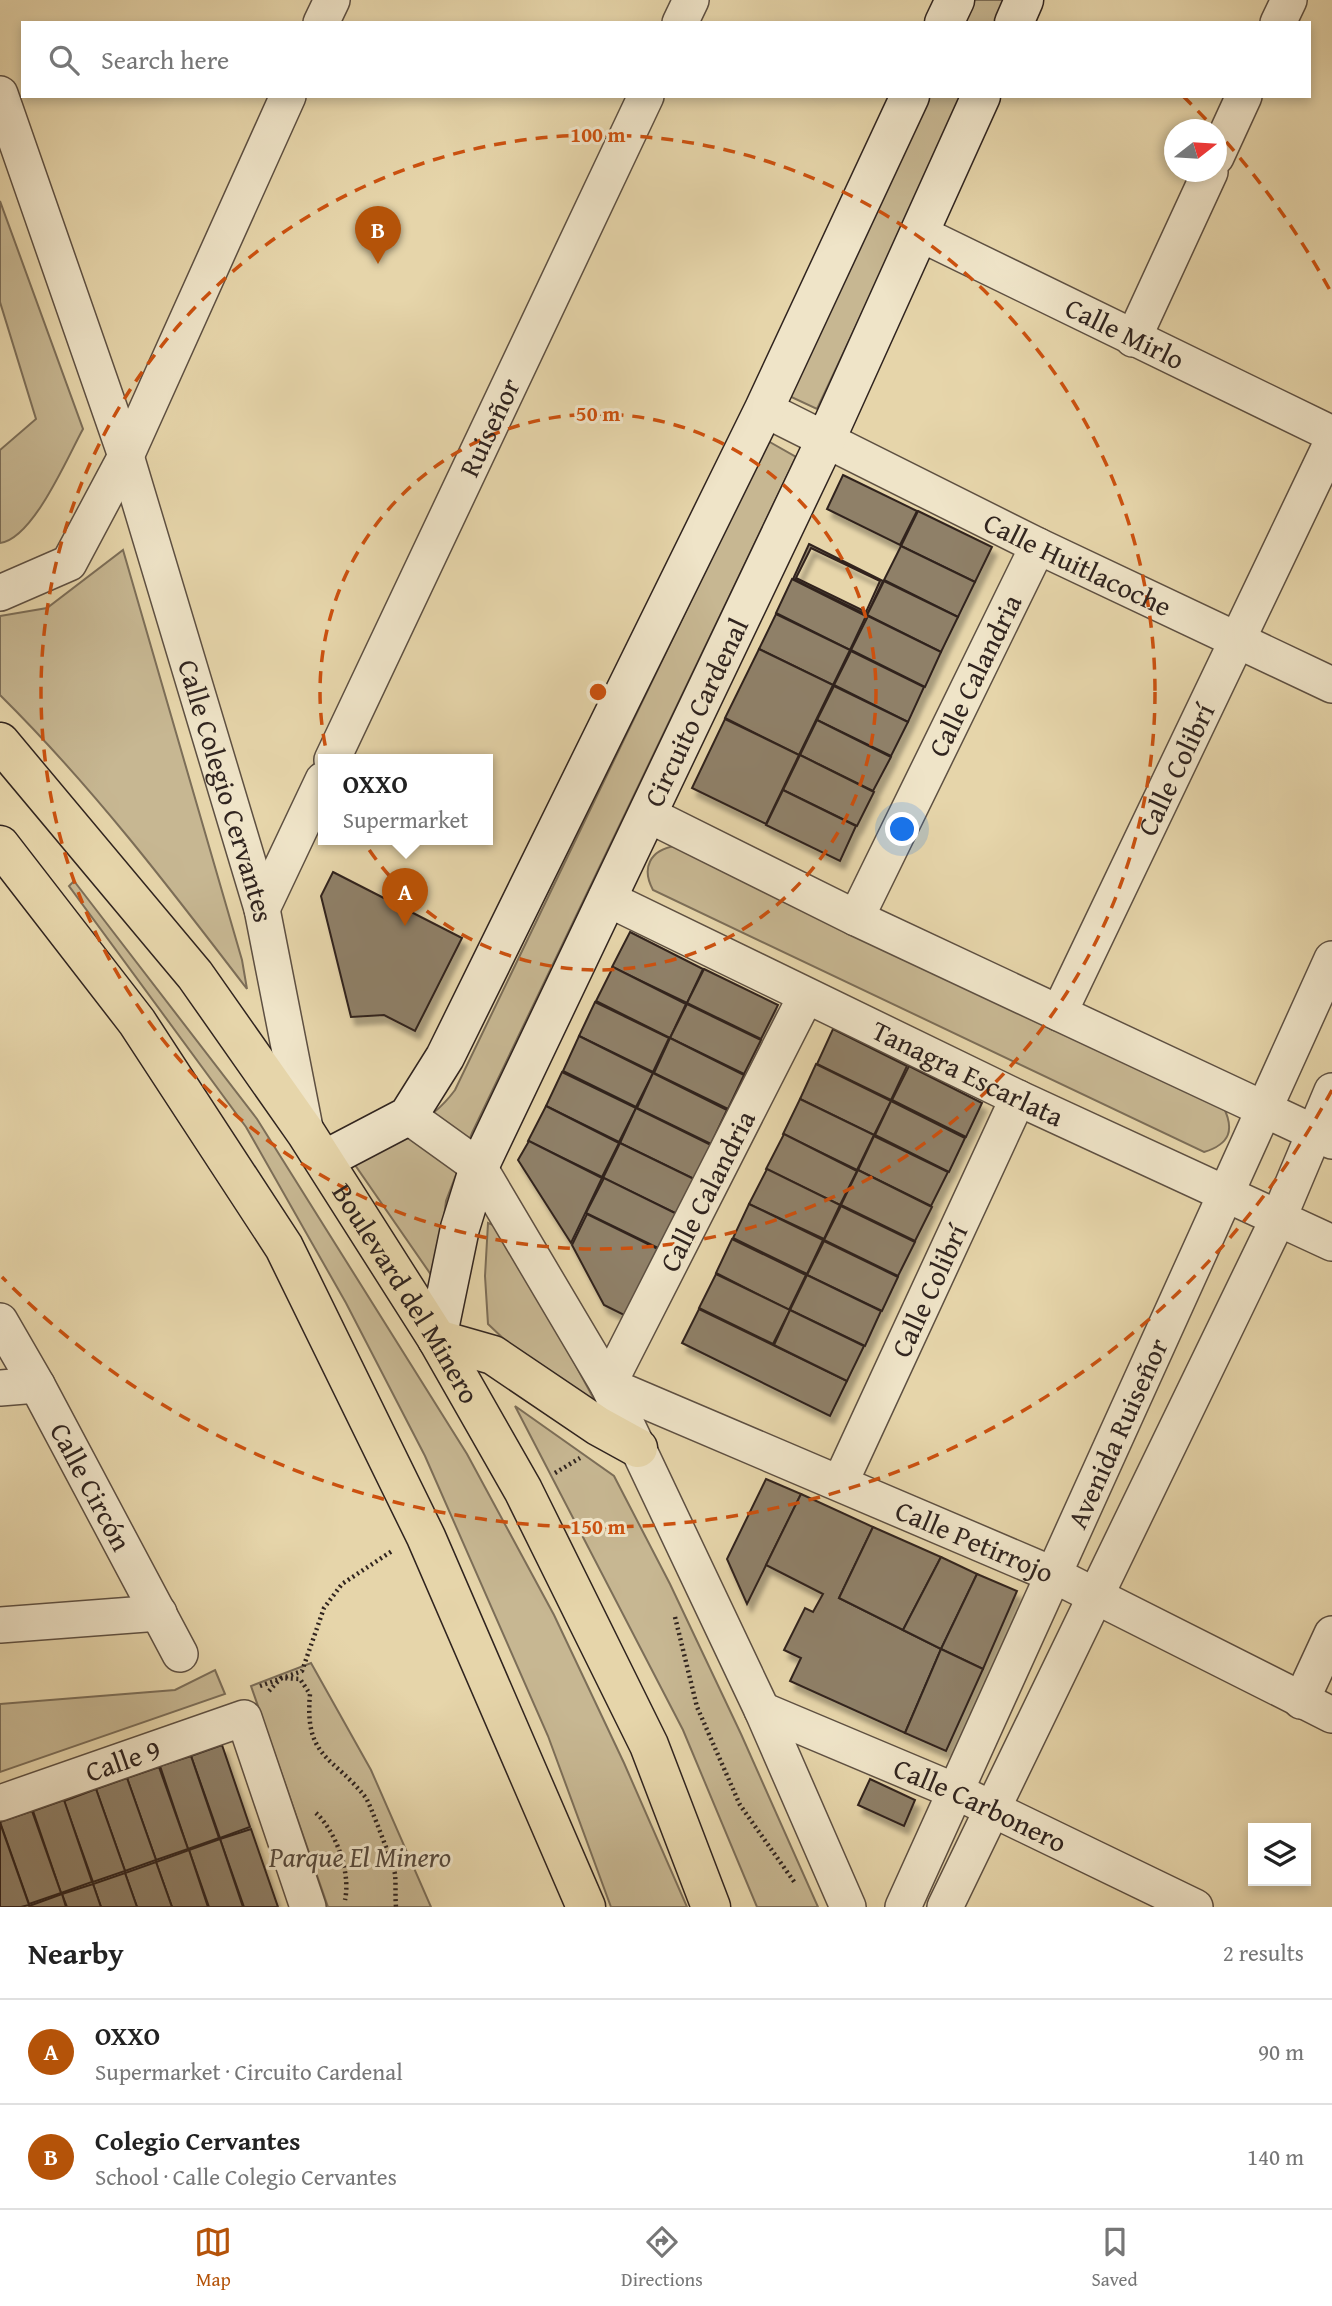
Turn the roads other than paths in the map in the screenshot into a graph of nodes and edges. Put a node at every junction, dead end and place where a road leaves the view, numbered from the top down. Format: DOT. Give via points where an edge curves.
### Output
graph roads {
  1 [pos="332,0"];
  2 [pos="691,0"];
  3 [pos="955,0"];
  4 [pos="1024,0"];
  5 [pos="1289,0"];
  6 [pos="322,21"];
  7 [pos="681,21"];
  8 [pos="945,21"];
  9 [pos="1015,21"];
  10 [pos="1279,21"];
  11 [pos="0,94"];
  12 [pos="287,98"];
  13 [pos="645,98"];
  14 [pos="909,98"];
  15 [pos="980,98"];
  16 [pos="1243,98"];
  17 [pos="1227,133"];
  18 [pos="1205,182"];
  19 [pos="919,233"];
  20 [pos="1133,339"];
  21 [pos="764,409"];
  22 [pos="1332,434"];
  23 [pos="826,439"];
  24 [pos="1332,442"];
  25 [pos="126,456"];
  26 [pos="1038,546"];
  27 [pos="0,593"];
  28 [pos="1235,640"];
  29 [pos="1332,685"];
  30 [pos="0,742"];
  31 [pos="335,754"];
  32 [pos="318,791"];
  33 [pos="647,814"];
  34 [pos="0,845"];
  35 [pos="606,898"];
  36 [pos="262,909"];
  37 [pos="856,918"];
  38 [pos="1332,959"];
  39 [pos="806,996"];
  40 [pos="1059,1013"];
  41 [pos="1332,1091"];
  42 [pos="1017,1098"];
  43 [pos="1264,1111"];
  44 [pos="408,1116"];
  45 [pos="1322,1137"];
  46 [pos="315,1146"];
  47 [pos="479,1167"];
  48 [pos="1227,1194"];
  49 [pos="1279,1217"];
  50 [pos="1332,1242"];
  51 [pos="0,1321"];
  52 [pos="437,1339"];
  53 [pos="37,1385"];
  54 [pos="608,1385"];
  55 [pos="0,1388"];
  56 [pos="638,1448"];
  57 [pos="840,1483"];
  58 [pos="1054,1575"];
  59 [pos="1095,1596"];
  60 [pos="159,1613"];
  61 [pos="0,1625"];
  62 [pos="1332,1634"];
  63 [pos="180,1654"];
  64 [pos="1301,1701"];
  65 [pos="762,1710"];
  66 [pos="1332,1715"];
  67 [pos="957,1792"];
  68 [pos="0,1803"];
  69 [pos="993,1810"];
  70 [pos="308,1907"];
  71 [pos="586,1907"];
  72 [pos="711,1907"];
  73 [pos="848,1907"];
  74 [pos="903,1907"];
  75 [pos="945,1907"];
  76 [pos="1195,1907"];
  1 -- 6 [label="street"];
  2 -- 7 [label="street"];
  3 -- 8 [label="street"];
  4 -- 9 [label="street"];
  5 -- 10 [label="street"];
  11 -- 25 [label="street, Calle Colegio Cervantes"];
  12 -- 25 [label="street"];
  13 -- 31 [label="street, Ruiseñor"];
  14 -- 21 [label="street"];
  15 -- 19 [label="street, Circuito Cardenal"];
  16 -- 17 [label="street"];
  18 -- 20 [label="street"];
  19 -- 20 [label="street, Calle Mirlo"];
  19 -- 23 [label="street, Circuito Cardenal"];
  20 -- 22 [label="street, Calle Mirlo"];
  21 -- 23 [label="street, Calle Huitlacoche"];
  21 -- 44 [label="street" via="445,1057"];
  23 -- 26 [label="street, Calle Huitlacoche"];
  23 -- 33 [label="street, Circuito Cardenal"];
  24 -- 28 [label="street, Calle Colibrí"];
  25 -- 27 [label="street" via="69,563"];
  25 -- 36 [label="street, Calle Colegio Cervantes"];
  26 -- 28 [label="street, Calle Huitlacoche"];
  26 -- 37 [label="street, Calle Calandria"];
  28 -- 29 [label="street, Calle Huitlacoche"];
  28 -- 40 [label="street, Calle Colibrí"];
  30 -- 46 [label="main road, Boulevard del Minero" via="195,975"];
  32 -- 36 [label="street"];
  33 -- 35 [label="street, Circuito Cardenal"];
  33 -- 37 [label="street"];
  34 -- 71 [label="main road" via="137,1022 284,1247 426,1537"];
  35 -- 39 [label="street, Tanagra Escarlata"];
  35 -- 47 [label="street, Circuito Cardenal"];
  36 -- 46 [label="street, Calle Colegio Cervantes"];
  37 -- 40 [label="street"];
  38 -- 43 [label="street, Avenida Ruiseñor"];
  39 -- 42 [label="street, Tanagra Escarlata"];
  39 -- 54 [label="street, Calle Calandria"];
  40 -- 43 [label="street"];
  41 -- 45 [label="street, Avenida Ruiseñor"];
  42 -- 48 [label="street, Tanagra Escarlata"];
  42 -- 57 [label="street, Calle Colibrí"];
  43 -- 45 [label="street"];
  43 -- 48 [label="street, Avenida Ruiseñor"];
  44 -- 46 [label="street"];
  44 -- 47 [label="street"];
  45 -- 49 [label="street, Avenida Ruiseñor"];
  46 -- 52 [label="main road, Boulevard del Minero"];
  47 -- 52 [label="street, Circuito Cardenal" via="460,1228"];
  47 -- 54 [label="street"];
  48 -- 49 [label="street, Tanagra Escarlata"];
  48 -- 58 [label="street, Avenida Ruiseñor"];
  49 -- 50 [label="street, Tanagra Escarlata"];
  49 -- 59 [label="street, Avenida Ruiseñor"];
  51 -- 53 [label="street, Calle Circón"];
  52 -- 56 [label="main road" via="493,1355 597,1426"];
  52 -- 72 [label="main road, Boulevard del Minero" via="523,1490 649,1745"];
  53 -- 55 [label="street"];
  53 -- 60 [label="street, Calle Circón"];
  54 -- 56 [label="street"];
  54 -- 57 [label="street, Calle Petirrojo"];
  56 -- 65 [label="street"];
  57 -- 58 [label="street, Calle Petirrojo"];
  58 -- 59 [label="street, Calle Petirrojo"];
  58 -- 67 [label="street, Avenida Ruiseñor"];
  59 -- 64 [label="street, Calle Petirrojo"];
  59 -- 69 [label="street, Avenida Ruiseñor"];
  60 -- 61 [label="street"];
  60 -- 63 [label="street, Calle Circón"];
  62 -- 64 [label="street"];
  64 -- 66 [label="street, Calle Petirrojo"];
  65 -- 67 [label="street, Calle Carbonero"];
  65 -- 73 [label="street"];
  67 -- 69 [label="street, Calle Carbonero"];
  67 -- 74 [label="street, Avenida Ruiseñor"];
  68 -- 70 [label="street, Calle 9" via="256,1708"];
  69 -- 75 [label="street, Avenida Ruiseñor"];
  69 -- 76 [label="street, Calle Carbonero"];
}
